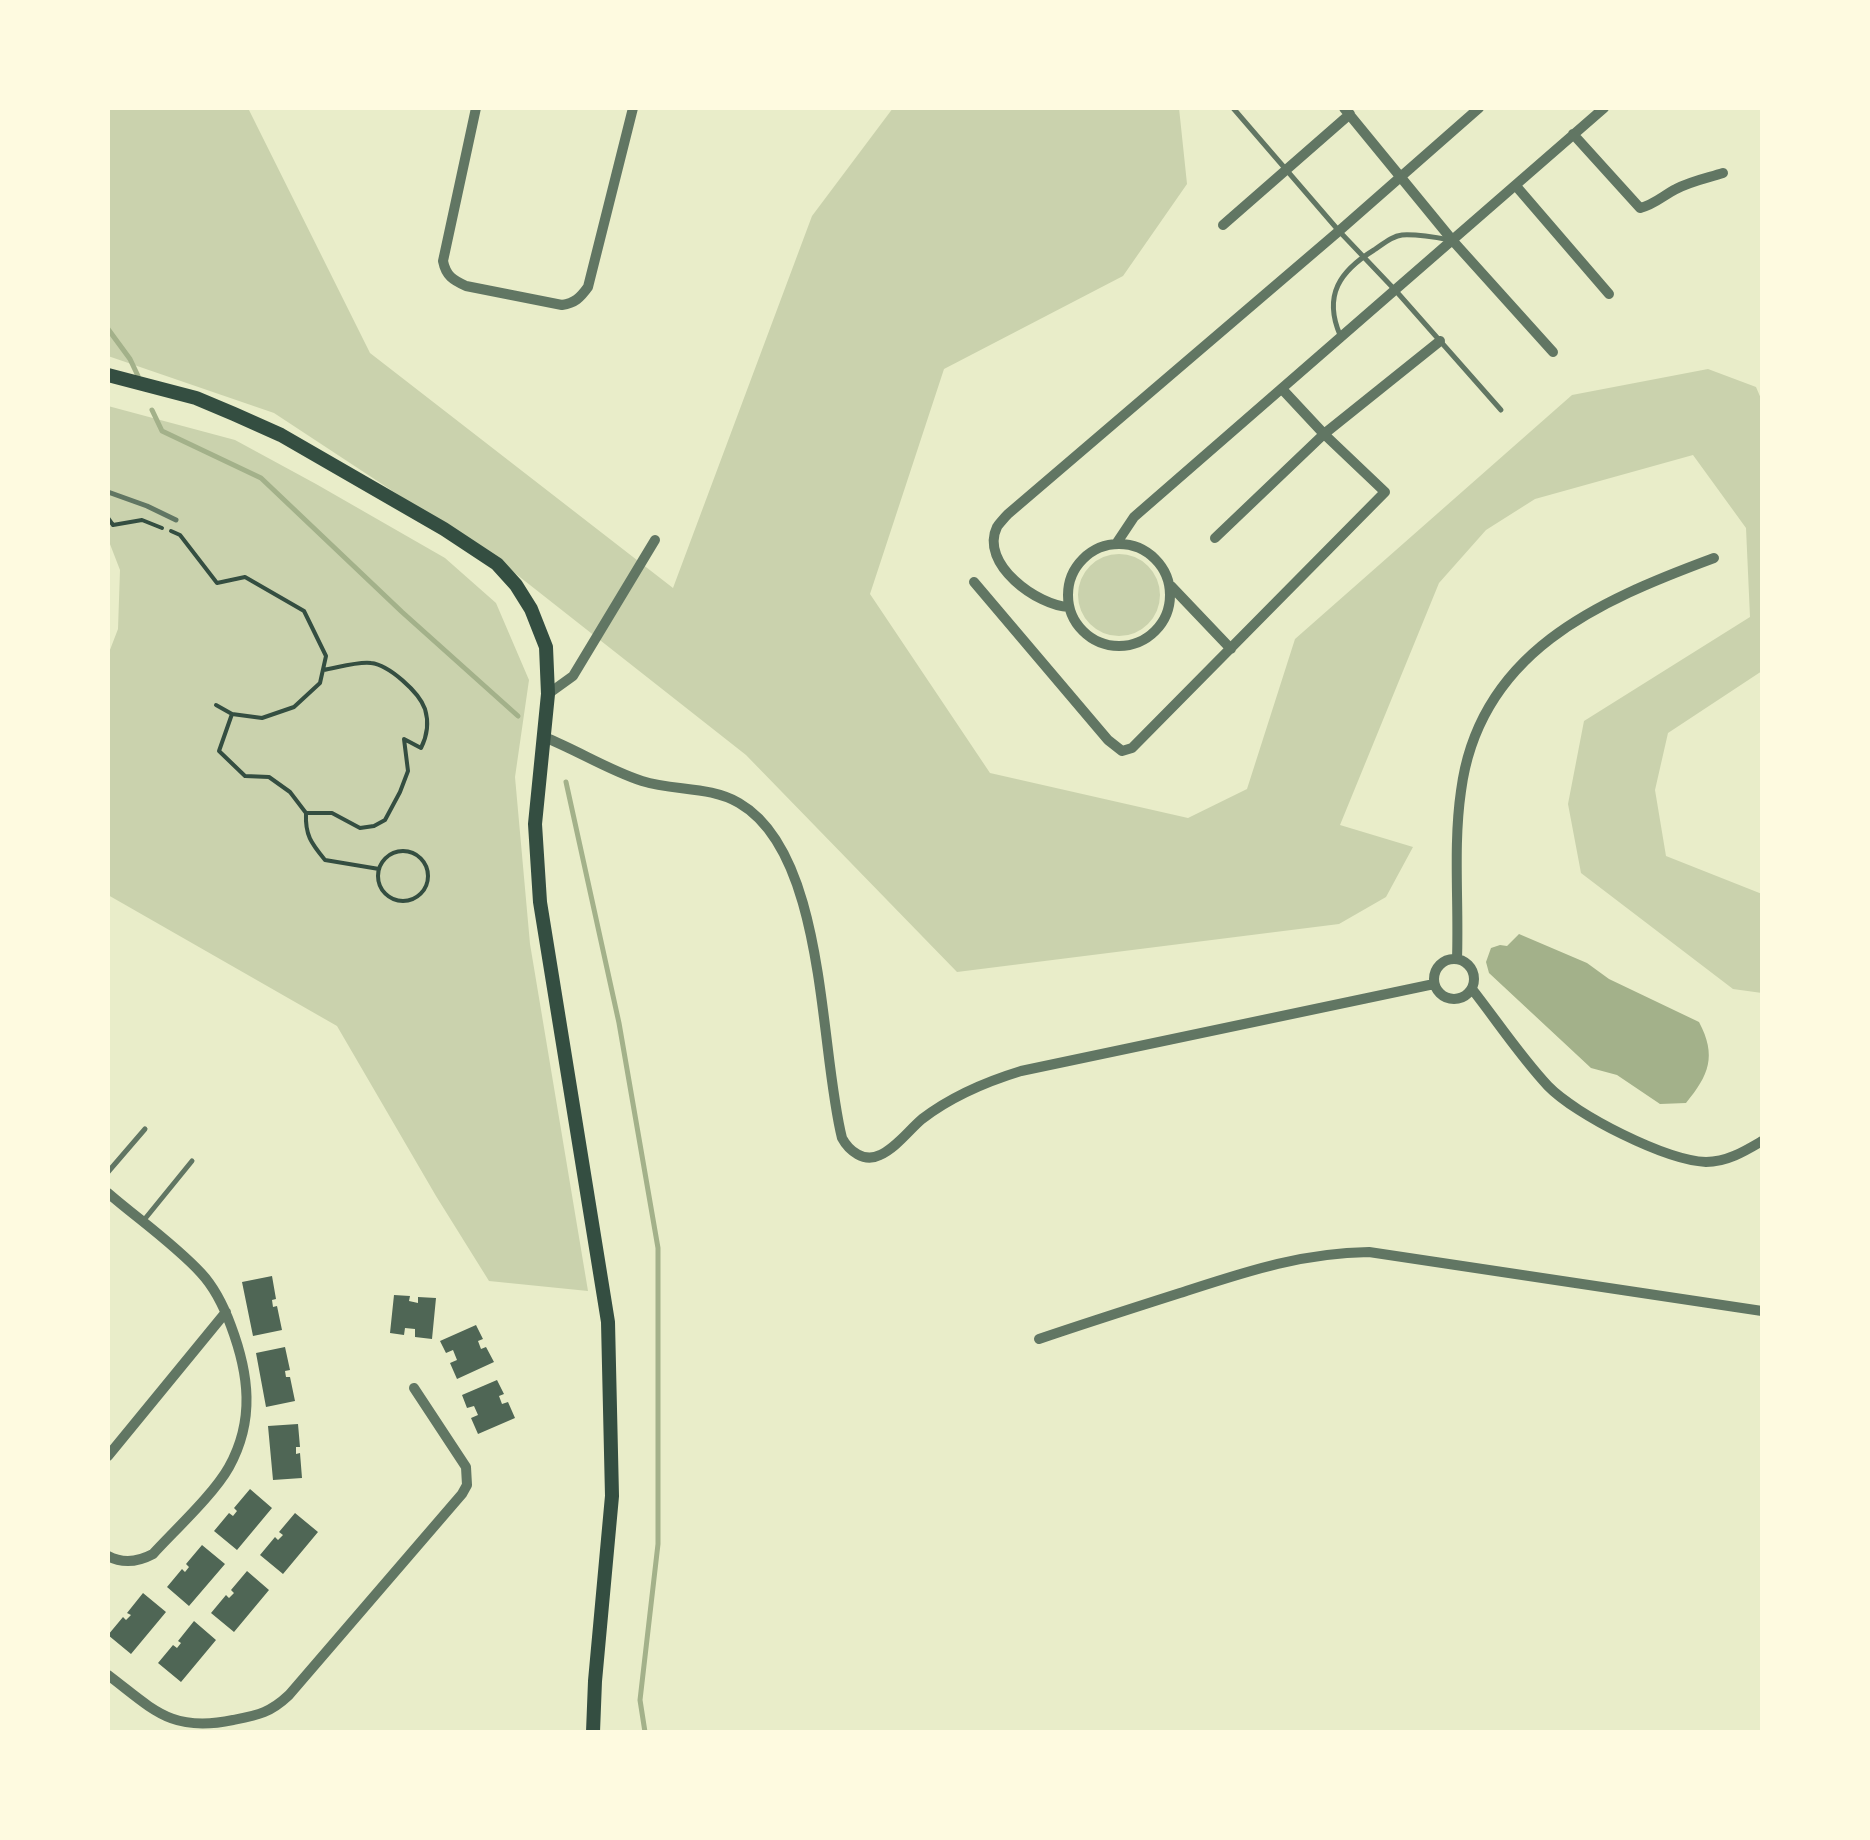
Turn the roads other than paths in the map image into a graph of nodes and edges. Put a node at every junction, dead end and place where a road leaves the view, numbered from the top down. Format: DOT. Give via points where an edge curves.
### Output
graph roads {
  1 [pos="476,108"];
  2 [pos="634,108"];
  3 [pos="1233,108"];
  4 [pos="1480,108"];
  5 [pos="1604,108"];
  6 [pos="1347,111"];
  7 [pos="1574,134"];
  8 [pos="1286,169"];
  9 [pos="1723,174"];
  10 [pos="1402,176"];
  11 [pos="1516,186"];
  12 [pos="1223,225"];
  13 [pos="1339,231"];
  14 [pos="1453,240"];
  15 [pos="1362,257"];
  16 [pos="1396,291"];
  17 [pos="1609,294"];
  18 [pos="1341,337"];
  19 [pos="1440,341"];
  20 [pos="1553,352"];
  21 [pos="108,375"];
  22 [pos="1282,389"];
  23 [pos="1501,410"];
  24 [pos="1324,434"];
  25 [pos="108,492"];
  26 [pos="176,520"];
  27 [pos="1215,538"];
  28 [pos="655,540"];
  29 [pos="1116,544"];
  30 [pos="1714,558"];
  31 [pos="974,582"];
  32 [pos="1171,586"];
  33 [pos="1069,606"];
  34 [pos="1231,649"];
  35 [pos="548,694"];
  36 [pos="544,737"];
  37 [pos="1457,959"];
  38 [pos="1434,984"];
  39 [pos="1472,989"];
  40 [pos="145,1129"];
  41 [pos="1762,1141"];
  42 [pos="192,1160"];
  43 [pos="108,1172"];
  44 [pos="108,1193"];
  45 [pos="142,1222"];
  46 [pos="1762,1311"];
  47 [pos="226,1312"];
  48 [pos="1039,1338"];
  49 [pos="414,1388"];
  50 [pos="108,1456"];
  51 [pos="108,1556"];
  52 [pos="108,1674"];
  53 [pos="593,1732"];
  1 -- 2 [label="street" via="445,270 466,286 562,306 588,288"];
  3 -- 8 [label="lane"];
  4 -- 10 [label="street"];
  5 -- 7 [label="street"];
  6 -- 8 [label="street"];
  6 -- 10 [label="street"];
  7 -- 9 [label="street" via="1640,208"];
  7 -- 11 [label="street"];
  8 -- 12 [label="street"];
  8 -- 13 [label="lane"];
  10 -- 13 [label="street"];
  10 -- 14 [label="street"];
  11 -- 14 [label="street"];
  11 -- 17 [label="street"];
  13 -- 15 [label="lane"];
  13 -- 33 [label="street" via="998,526 994,540 1002,566 1041,600"];
  14 -- 15 [label="lane" via="1398,235"];
  14 -- 16 [label="street"];
  14 -- 20 [label="street"];
  15 -- 16 [label="lane"];
  15 -- 18 [label="lane" via="1336,285 1332,305"];
  16 -- 18 [label="street"];
  16 -- 19 [label="lane"];
  18 -- 22 [label="street"];
  19 -- 23 [label="lane"];
  19 -- 24 [label="street"];
  21 -- 35 [label="main road" via="196,398 281,436 497,564 531,609 546,647"];
  22 -- 24 [label="street"];
  22 -- 29 [label="street" via="1134,517"];
  24 -- 27 [label="street"];
  24 -- 34 [label="street" via="1385,492"];
  25 -- 26 [label="lane"];
  28 -- 35 [label="street" via="573,676"];
  29 -- 32 [label="street" via="1145,551"];
  29 -- 33 [label="street" via="1099,548 1073,572"];
  30 -- 37 [label="street" via="1573,621 1504,682 1468,751 1461,788"];
  31 -- 34 [label="street" via="1122,752"];
  32 -- 33 [label="street" via="1165,618 1134,644 1094,639"];
  32 -- 34 [label="street"];
  35 -- 36 [label="main road"];
  36 -- 38 [label="street" via="646,782 720,794 774,836 809,926 842,1138 866,1158 880,1156 964,1092 1021,1071"];
  36 -- 53 [label="main road" via="535,824 540,902 608,1322 612,1496"];
  37 -- 38 [label="street" via="1439,965"];
  37 -- 39 [label="street" via="1472,970"];
  38 -- 39 [label="street" via="1448,998"];
  39 -- 41 [label="street" via="1550,1087 1596,1119 1664,1154 1708,1162"];
  40 -- 43 [label="lane"];
  42 -- 45 [label="lane"];
  44 -- 45 [label="street"];
  45 -- 47 [label="street" via="202,1274"];
  46 -- 48 [label="street" via="1369,1252 1334,1253 1284,1260"];
  47 -- 50 [label="street"];
  47 -- 51 [label="street" via="247,1382 240,1442 228,1470 153,1554 139,1561"];
  49 -- 52 [label="street" via="466,1467 467,1486 289,1695 268,1712 196,1725 154,1711"];
}
